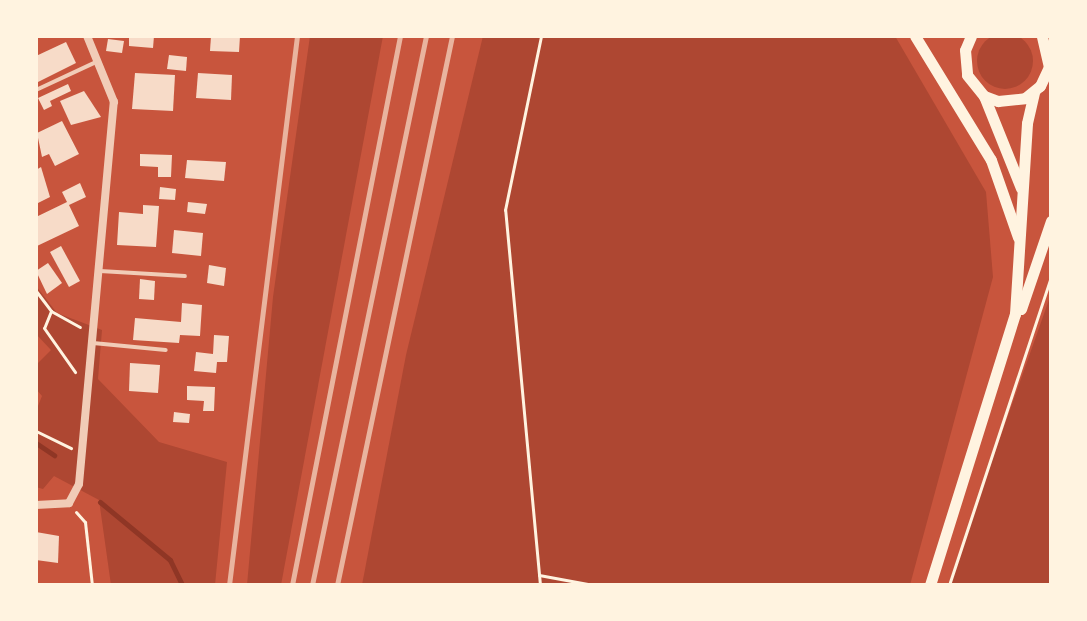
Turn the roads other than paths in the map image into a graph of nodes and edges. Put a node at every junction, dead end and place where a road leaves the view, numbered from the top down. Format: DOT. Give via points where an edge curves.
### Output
graph roads {
  1 [pos="87,36"];
  2 [pos="915,36"];
  3 [pos="958,36"];
  4 [pos="971,36"];
  5 [pos="1042,36"];
  6 [pos="965,50"];
  7 [pos="98,61"];
  8 [pos="1048,77"];
  9 [pos="36,90"];
  10 [pos="1034,92"];
  11 [pos="984,96"];
  12 [pos="1022,193"];
  13 [pos="1051,221"];
  14 [pos="1021,244"];
  15 [pos="98,271"];
  16 [pos="185,276"];
  17 [pos="1011,331"];
  18 [pos="90,343"];
  19 [pos="166,350"];
  20 [pos="36,505"];
  21 [pos="930,585"];
  1 -- 7 [label="street"];
  2 -- 14 [label="main road" via="991,160"];
  3 -- 6 [label="main road"];
  4 -- 6 [label="main road"];
  5 -- 8 [label="main road" via="1049,56"];
  6 -- 11 [label="main road" via="967,75"];
  7 -- 9 [label="lane"];
  7 -- 15 [label="street" via="114,102"];
  8 -- 10 [label="main road"];
  10 -- 11 [label="main road" via="1013,101"];
  10 -- 12 [label="main road"];
  11 -- 12 [label="main road"];
  12 -- 14 [label="main road"];
  13 -- 17 [label="main road"];
  14 -- 17 [label="main road"];
  15 -- 16 [label="lane"];
  15 -- 18 [label="street"];
  17 -- 21 [label="main road"];
  18 -- 19 [label="lane"];
  18 -- 20 [label="street" via="79,484 69,503"];
}
